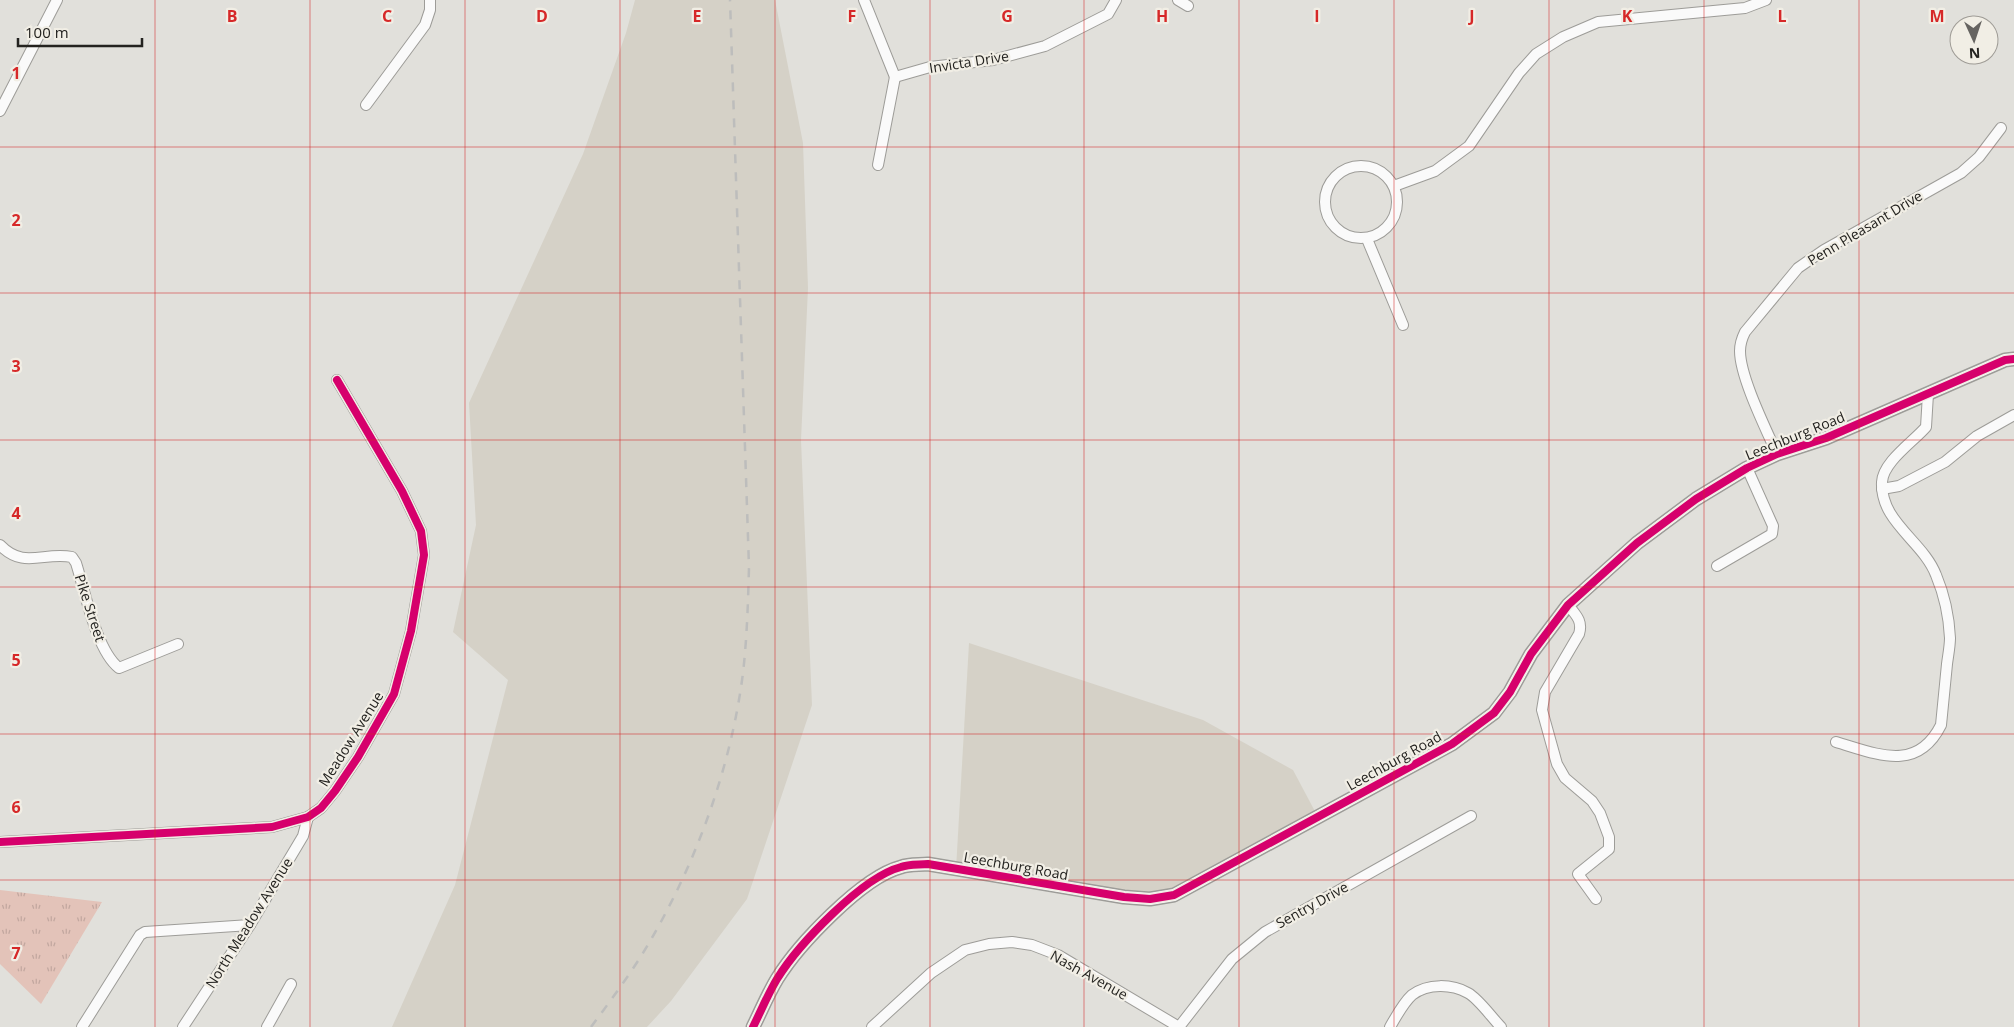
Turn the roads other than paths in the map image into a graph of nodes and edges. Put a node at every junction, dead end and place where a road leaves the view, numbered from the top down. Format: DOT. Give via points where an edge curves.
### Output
graph roads {
  1 [pos="57,0"];
  2 [pos="430,0"];
  3 [pos="864,0"];
  4 [pos="1116,0"];
  5 [pos="1178,0"];
  6 [pos="1766,0"];
  7 [pos="1188,6"];
  8 [pos="895,77"];
  9 [pos="366,105"];
  10 [pos="0,111"];
  11 [pos="2001,128"];
  12 [pos="878,164"];
  13 [pos="1394,186"];
  14 [pos="1368,239"];
  15 [pos="1403,324"];
  16 [pos="2014,359"];
  17 [pos="337,380"];
  18 [pos="1928,394"];
  19 [pos="2014,415"];
  20 [pos="1777,454"];
  21 [pos="1747,468"];
  22 [pos="1882,489"];
  23 [pos="0,545"];
  24 [pos="1717,566"];
  25 [pos="1568,605"];
  26 [pos="178,644"];
  27 [pos="1836,742"];
  28 [pos="1471,816"];
  29 [pos="308,817"];
  30 [pos="0,842"];
  31 [pos="1596,899"];
  32 [pos="250,925"];
  33 [pos="291,984"];
  34 [pos="82,1027"];
  35 [pos="183,1027"];
  36 [pos="267,1027"];
  37 [pos="753,1027"];
  38 [pos="872,1027"];
  39 [pos="1179,1027"];
  40 [pos="1390,1027"];
  41 [pos="1501,1027"];
  1 -- 10 [label="street"];
  2 -- 9 [label="street" via="425,25"];
  3 -- 8 [label="street"];
  4 -- 8 [label="street, Invicta Drive" via="1108,14 1045,46 1000,59 930,67"];
  5 -- 7 [label="street"];
  6 -- 13 [label="street" via="1745,8 1598,22 1581,28 1536,54 1519,73 1469,146 1435,171"];
  8 -- 12 [label="street"];
  11 -- 20 [label="street, Penn Pleasant Drive" via="1979,157 1961,173 1798,268 1745,332 1740,352 1745,378"];
  13 -- 14 [label="street" via="1398,204 1394,217 1386,229"];
  13 -- 14 [label="street" via="1386,175 1376,169 1352,166 1340,172 1328,187 1325,208 1337,229 1355,238"];
  14 -- 15 [label="street"];
  16 -- 18 [label="street, Leechburg Road"];
  17 -- 29 [label="street, Meadow Avenue" via="402,491 421,531 424,555 411,631 394,694 335,791 321,808"];
  18 -- 20 [label="street, Leechburg Road" via="1826,438"];
  18 -- 22 [label="street" via="1926,427 1884,472"];
  19 -- 22 [label="street" via="1977,436 1946,462 1899,486"];
  20 -- 21 [label="street, Leechburg Road"];
  21 -- 24 [label="street" via="1773,526 1772,534"];
  21 -- 25 [label="street, Leechburg Road" via="1696,498"];
  22 -- 27 [label="street" via="1888,513 1929,561 1946,610 1950,639 1941,725 1925,748 1906,756 1883,755"];
  23 -- 26 [label="street, Pike Street" via="17,558 72,557 102,646 119,668"];
  25 -- 31 [label="street" via="1581,626 1545,692 1542,710 1557,764 1565,778 1592,801 1609,837 1608,849 1578,874"];
  25 -- 37 [label="street, Leechburg Road" via="1531,654 1510,692 1480,725 1452,744 1174,895 1150,899 1124,897 928,864 901,867 864,885 796,952 776,979"];
  28 -- 39 [label="street, Sentry Drive" via="1265,932 1232,959"];
  29 -- 30 [label="street, Meadow Avenue" via="272,827 249,829"];
  29 -- 32 [label="street, North Meadow Avenue" via="303,836"];
  32 -- 34 [label="street" via="145,932"];
  32 -- 35 [label="street, North Meadow Avenue"];
  33 -- 36 [label="street"];
  38 -- 39 [label="street, Nash Avenue" via="931,973 965,950 1012,942 1032,945 1058,955"];
  40 -- 41 [label="street" via="1412,995 1441,986 1470,994"];
}
